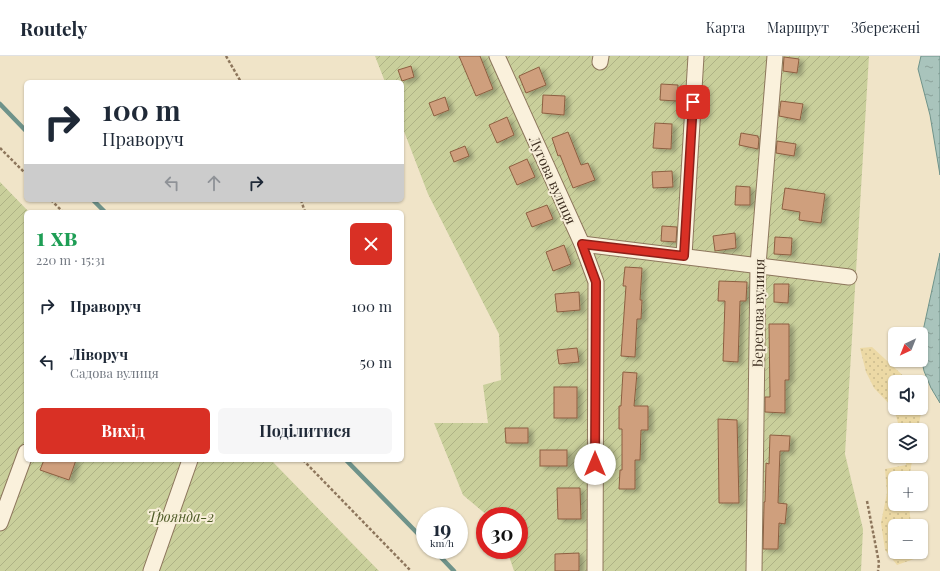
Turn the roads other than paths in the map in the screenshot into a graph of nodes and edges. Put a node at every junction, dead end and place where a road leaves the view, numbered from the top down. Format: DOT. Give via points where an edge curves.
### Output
graph roads {
  1 [pos="498,56"];
  2 [pos="696,56"];
  3 [pos="775,56"];
  4 [pos="582,244"];
  5 [pos="684,256"];
  6 [pos="758,265"];
  7 [pos="849,277"];
  8 [pos="24,457"];
  9 [pos="189,462"];
  10 [pos="0,523"];
  11 [pos="150,571"];
  12 [pos="595,571"];
  13 [pos="754,571"];
  1 -- 4 [label="street, Лугова вулиця"];
  2 -- 5 [label="street"];
  3 -- 6 [label="street, Берегова вулиця"];
  4 -- 5 [label="street"];
  4 -- 12 [label="street, Лугова вулиця" via="596,282"];
  5 -- 6 [label="street"];
  6 -- 7 [label="street"];
  6 -- 13 [label="street, Берегова вулиця"];
  8 -- 10 [label="street"];
  9 -- 11 [label="street"];
}
